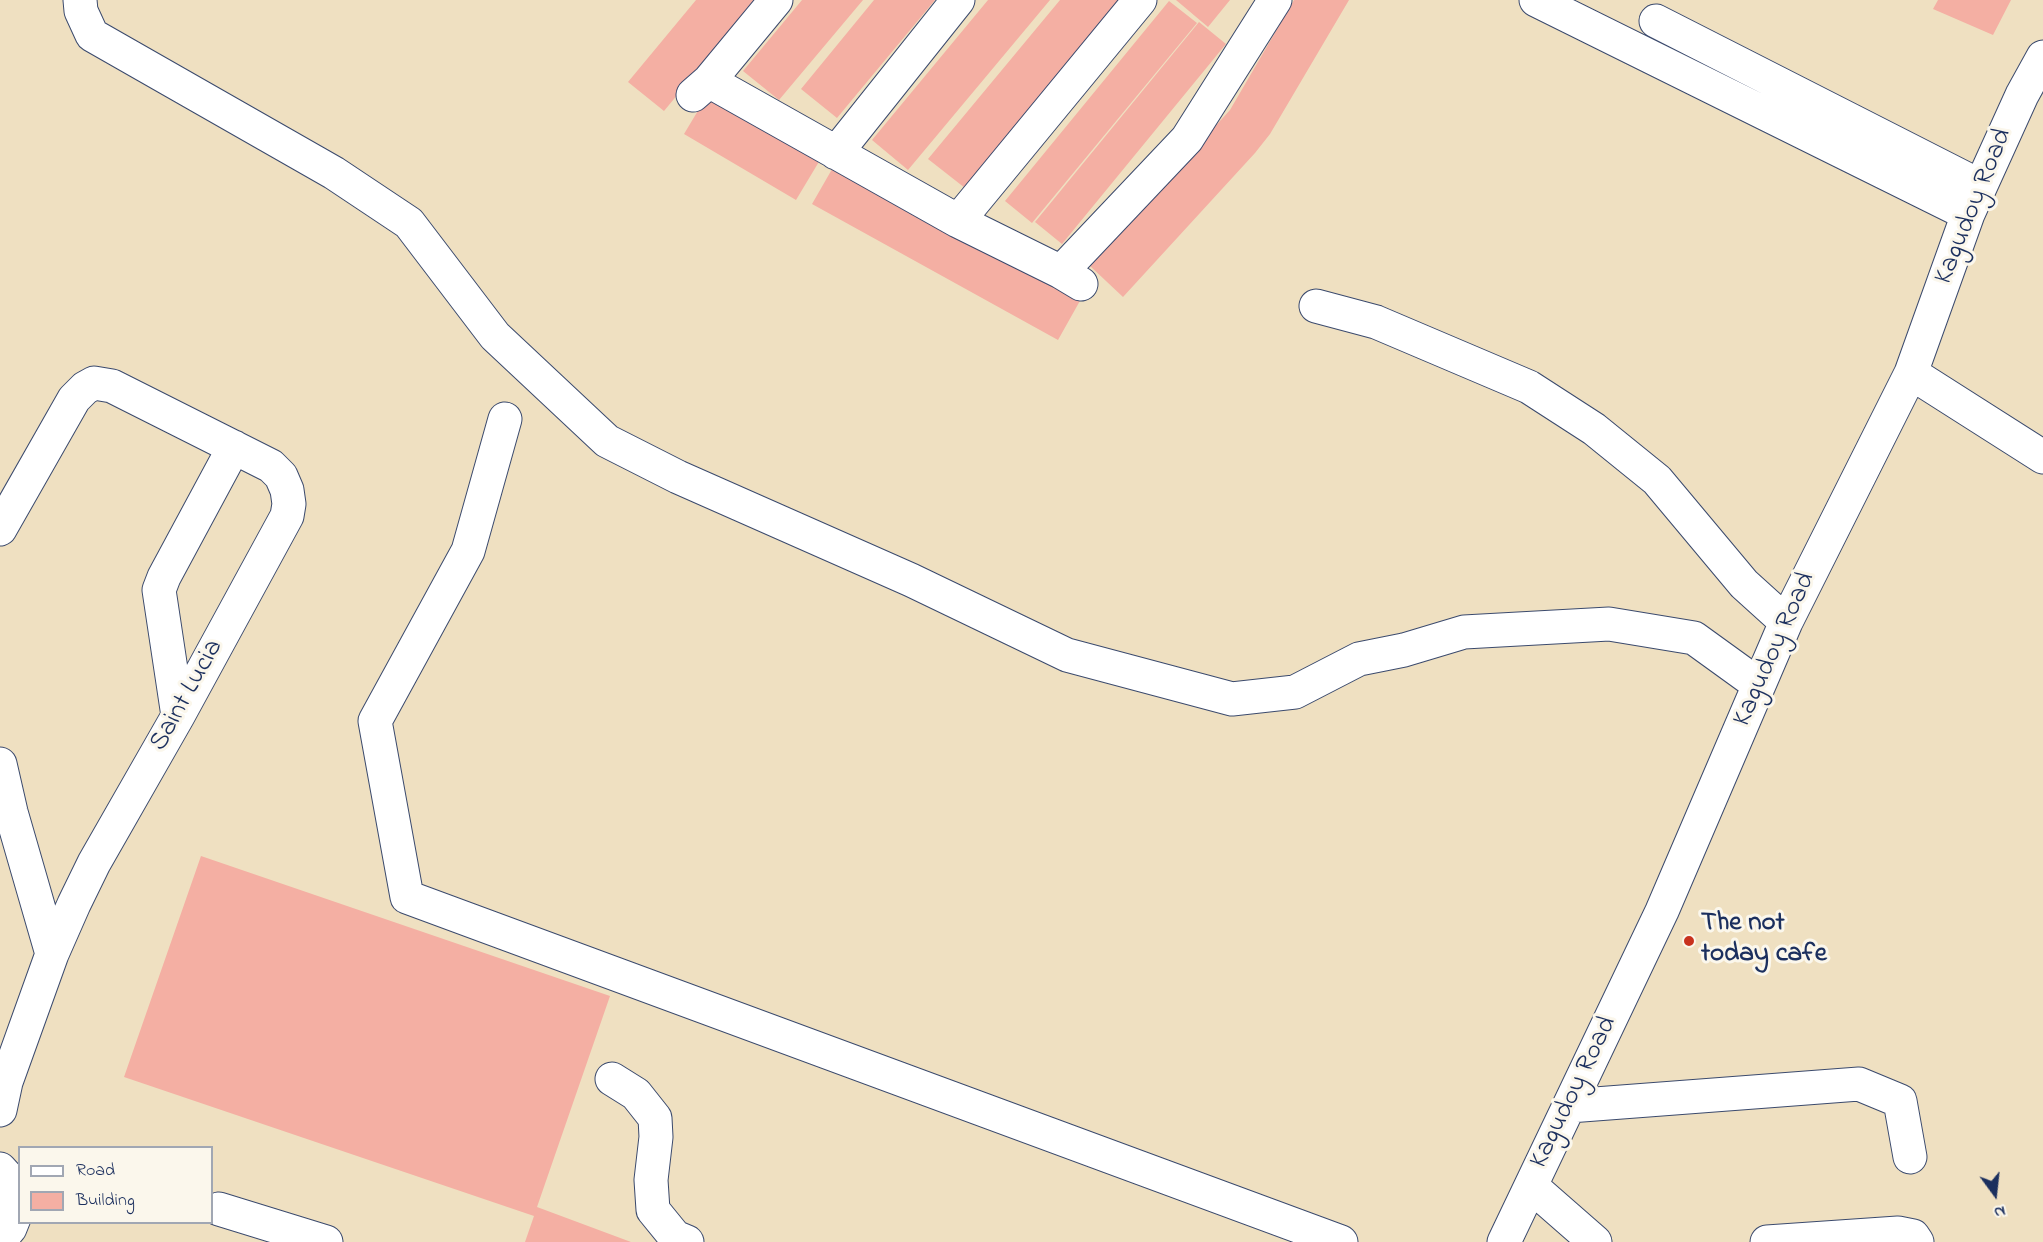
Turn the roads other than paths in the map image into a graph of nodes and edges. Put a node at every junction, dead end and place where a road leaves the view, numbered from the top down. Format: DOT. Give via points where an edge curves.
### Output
graph roads {
  1 [pos="80,0"];
  2 [pos="776,0"];
  3 [pos="958,0"];
  4 [pos="1140,0"];
  5 [pos="1275,0"];
  6 [pos="1536,0"];
  7 [pos="1656,21"];
  8 [pos="2043,57"];
  9 [pos="836,153"];
  10 [pos="1974,200"];
  11 [pos="958,221"];
  12 [pos="1316,306"];
  13 [pos="1911,373"];
  14 [pos="505,419"];
  15 [pos="234,447"];
  16 [pos="2043,458"];
  17 [pos="0,529"];
  18 [pos="1786,622"];
  19 [pos="1759,685"];
  20 [pos="178,716"];
  21 [pos="0,764"];
  22 [pos="52,954"];
  23 [pos="612,1079"];
  24 [pos="1569,1106"];
  25 [pos="0,1110"];
  26 [pos="1910,1156"];
  27 [pos="0,1169"];
  28 [pos="1531,1186"];
  29 [pos="219,1209"];
  30 [pos="0,1239"];
  31 [pos="326,1242"];
  32 [pos="687,1242"];
  33 [pos="1341,1242"];
  34 [pos="1504,1242"];
  35 [pos="1595,1242"];
  36 [pos="1767,1242"];
  37 [pos="1917,1242"];
  1 -- 19 [label="street" via="93,35 334,174 409,224 495,336 607,441 1067,656 1232,699 1295,692 1359,659 1464,632 1609,624 1694,638"];
  2 -- 9 [label="street" via="701,89"];
  3 -- 9 [label="street"];
  4 -- 11 [label="street"];
  5 -- 11 [label="street" via="1187,139 1071,278"];
  6 -- 10 [label="street"];
  7 -- 10 [label="street"];
  8 -- 10 [label="street, Kagudoy Road"];
  9 -- 11 [label="street"];
  10 -- 13 [label="street, Kagudoy Road"];
  12 -- 18 [label="street" via="1376,322 1529,387 1594,429 1657,480 1744,584"];
  13 -- 16 [label="street"];
  13 -- 18 [label="street, Kagudoy Road"];
  14 -- 33 [label="street" via="468,551 375,721 407,897"];
  15 -- 17 [label="street, Saint Lucia" via="112,386 94,383 74,399"];
  15 -- 20 [label="street" via="159,590"];
  15 -- 20 [label="street, Saint Lucia" via="271,466 281,476 288,497 287,516"];
  18 -- 19 [label="street, Kagudoy Road"];
  19 -- 24 [label="street, Kagudoy Road" via="1662,911"];
  20 -- 22 [label="street, Saint Lucia" via="94,863"];
  21 -- 22 [label="street"];
  22 -- 25 [label="street, Saint Lucia" via="6,1082"];
  23 -- 32 [label="street" via="636,1094 655,1118 653,1210 675,1237"];
  24 -- 26 [label="street" via="1859,1084 1900,1101"];
  24 -- 28 [label="street, Kagudoy Road"];
  27 -- 30 [label="street" via="10,1180 16,1199 10,1228"];
  28 -- 34 [label="street, Kagudoy Road"];
  28 -- 35 [label="street"];
  29 -- 31 [label="street"];
  36 -- 37 [label="street" via="1898,1233 1913,1236"];
}
